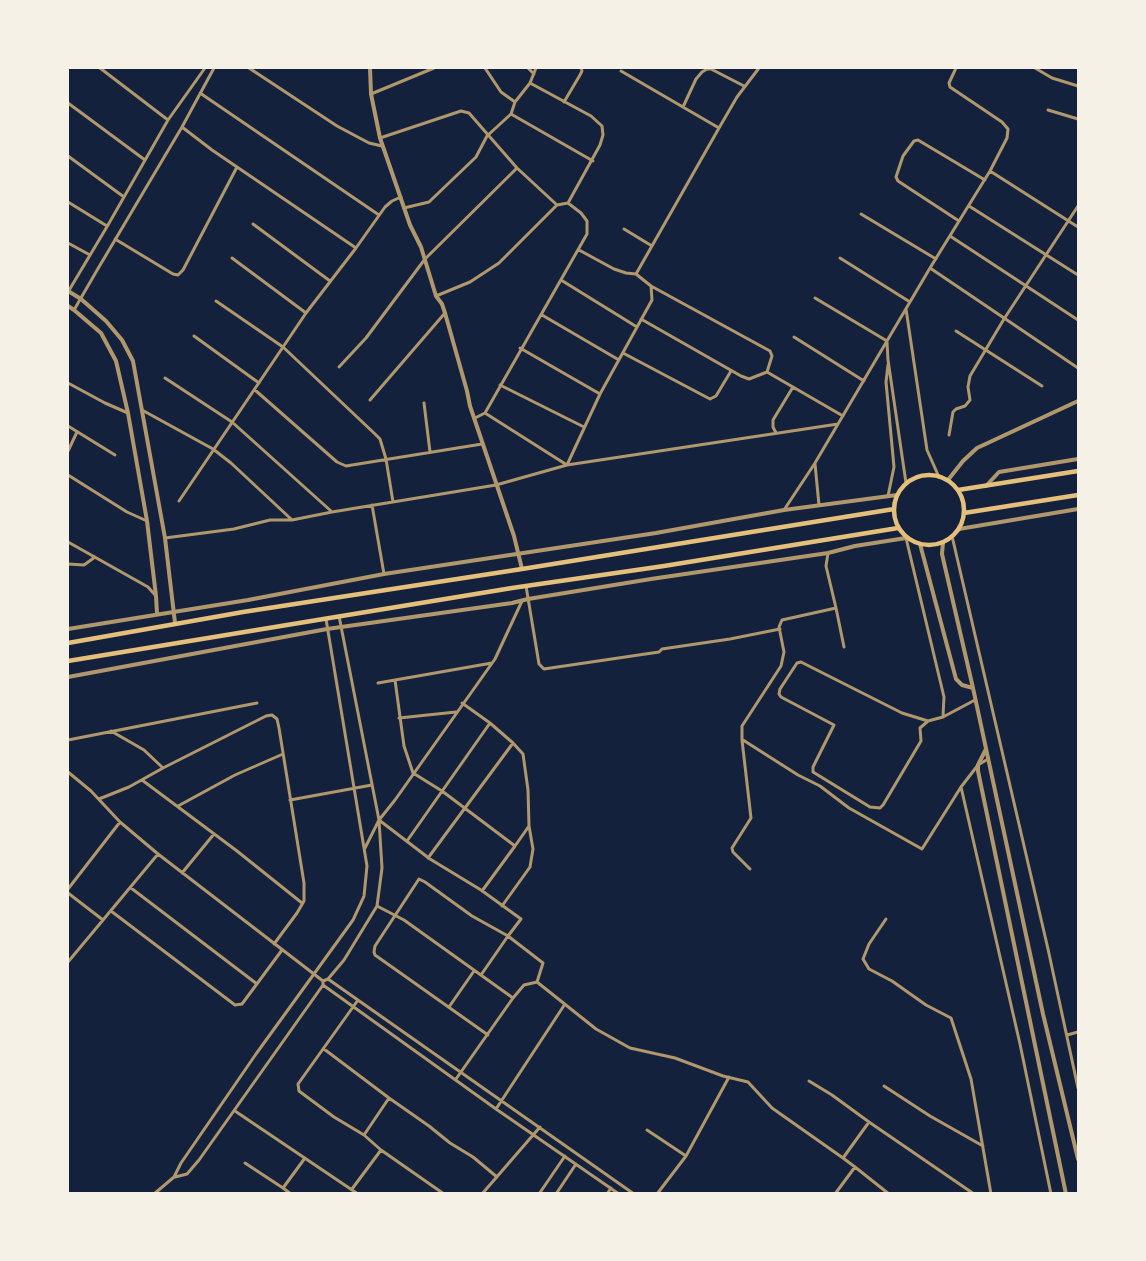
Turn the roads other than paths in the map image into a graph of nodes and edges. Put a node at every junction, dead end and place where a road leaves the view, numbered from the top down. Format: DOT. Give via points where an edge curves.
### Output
graph roads {
  1 [pos="100,68"];
  2 [pos="205,68"];
  3 [pos="214,68"];
  4 [pos="249,68"];
  5 [pos="370,68"];
  6 [pos="434,68"];
  7 [pos="485,68"];
  8 [pos="528,68"];
  9 [pos="536,68"];
  10 [pos="581,68"];
  11 [pos="758,68"];
  12 [pos="956,68"];
  13 [pos="1035,68"];
  14 [pos="621,71"];
  15 [pos="534,74"];
  16 [pos="530,83"];
  17 [pos="744,86"];
  18 [pos="1078,86"];
  19 [pos="200,93"];
  20 [pos="371,94"];
  21 [pos="515,102"];
  22 [pos="564,102"];
  23 [pos="68,104"];
  24 [pos="683,107"];
  25 [pos="1048,110"];
  26 [pos="511,114"];
  27 [pos="1078,119"];
  28 [pos="168,120"];
  29 [pos="182,127"];
  30 [pos="720,128"];
  31 [pos="487,136"];
  32 [pos="380,138"];
  33 [pos="382,146"];
  34 [pos="68,156"];
  35 [pos="145,160"];
  36 [pos="592,161"];
  37 [pos="237,167"];
  38 [pos="517,168"];
  39 [pos="990,171"];
  40 [pos="985,180"];
  41 [pos="124,197"];
  42 [pos="401,197"];
  43 [pos="68,202"];
  44 [pos="568,203"];
  45 [pos="557,205"];
  46 [pos="969,206"];
  47 [pos="1078,206"];
  48 [pos="404,208"];
  49 [pos="861,214"];
  50 [pos="379,215"];
  51 [pos="958,221"];
  52 [pos="1068,221"];
  53 [pos="253,224"];
  54 [pos="108,226"];
  55 [pos="1078,227"];
  56 [pos="624,230"];
  57 [pos="950,236"];
  58 [pos="115,239"];
  59 [pos="68,242"];
  60 [pos="652,246"];
  61 [pos="356,248"];
  62 [pos="579,250"];
  63 [pos="90,255"];
  64 [pos="1047,255"];
  65 [pos="232,258"];
  66 [pos="840,258"];
  67 [pos="425,259"];
  68 [pos="936,259"];
  69 [pos="930,268"];
  70 [pos="636,274"];
  71 [pos="1078,275"];
  72 [pos="561,280"];
  73 [pos="330,281"];
  74 [pos="651,286"];
  75 [pos="1026,286"];
  76 [pos="68,292"];
  77 [pos="436,296"];
  78 [pos="815,298"];
  79 [pos="81,299"];
  80 [pos="216,301"];
  81 [pos="910,302"];
  82 [pos="68,306"];
  83 [pos="906,309"];
  84 [pos="74,310"];
  85 [pos="306,312"];
  86 [pos="445,312"];
  87 [pos="542,315"];
  88 [pos="641,319"];
  89 [pos="1004,319"];
  90 [pos="1078,320"];
  91 [pos="636,326"];
  92 [pos="956,330"];
  93 [pos="194,336"];
  94 [pos="794,337"];
  95 [pos="887,341"];
  96 [pos="283,347"];
  97 [pos="520,348"];
  98 [pos="986,351"];
  99 [pos="623,352"];
  100 [pos="619,360"];
  101 [pos="888,360"];
  102 [pos="339,367"];
  103 [pos="1078,368"];
  104 [pos="731,371"];
  105 [pos="767,372"];
  106 [pos="165,378"];
  107 [pos="864,381"];
  108 [pos="68,383"];
  109 [pos="259,383"];
  110 [pos="500,385"];
  111 [pos="1042,386"];
  112 [pos="793,387"];
  113 [pos="255,390"];
  114 [pos="600,394"];
  115 [pos="370,400"];
  116 [pos="1078,401"];
  117 [pos="424,403"];
  118 [pos="142,410"];
  119 [pos="128,413"];
  120 [pos="485,413"];
  121 [pos="843,416"];
  122 [pos="475,418"];
  123 [pos="232,422"];
  124 [pos="838,424"];
  125 [pos="68,426"];
  126 [pos="584,426"];
  127 [pos="77,432"];
  128 [pos="776,433"];
  129 [pos="949,435"];
  130 [pos="482,444"];
  131 [pos="213,449"];
  132 [pos="68,451"];
  133 [pos="430,452"];
  134 [pos="115,455"];
  135 [pos="386,459"];
  136 [pos="1078,459"];
  137 [pos="815,463"];
  138 [pos="567,465"];
  139 [pos="1078,472"];
  140 [pos="68,475"];
  141 [pos="939,477"];
  142 [pos="948,480"];
  143 [pos="906,483"];
  144 [pos="496,484"];
  145 [pos="986,486"];
  146 [pos="958,490"];
  147 [pos="897,495"];
  148 [pos="1078,495"];
  149 [pos="888,496"];
  150 [pos="178,502"];
  151 [pos="393,502"];
  152 [pos="372,505"];
  153 [pos="820,506"];
  154 [pos="894,509"];
  155 [pos="1078,509"];
  156 [pos="784,510"];
  157 [pos="332,512"];
  158 [pos="964,513"];
  159 [pos="292,520"];
  160 [pos="147,521"];
  161 [pos="898,528"];
  162 [pos="959,529"];
  163 [pos="952,536"];
  164 [pos="165,538"];
  165 [pos="906,538"];
  166 [pos="68,542"];
  167 [pos="943,542"];
  168 [pos="920,544"];
  169 [pos="828,552"];
  170 [pos="520,554"];
  171 [pos="95,557"];
  172 [pos="68,564"];
  173 [pos="522,569"];
  174 [pos="384,574"];
  175 [pos="526,586"];
  176 [pos="156,596"];
  177 [pos="528,599"];
  178 [pos="522,600"];
  179 [pos="836,608"];
  180 [pos="174,612"];
  181 [pos="157,614"];
  182 [pos="339,616"];
  183 [pos="326,619"];
  184 [pos="175,623"];
  185 [pos="342,627"];
  186 [pos="68,629"];
  187 [pos="780,629"];
  188 [pos="327,630"];
  189 [pos="68,643"];
  190 [pos="844,647"];
  191 [pos="68,661"];
  192 [pos="492,663"];
  193 [pos="68,677"];
  194 [pos="395,680"];
  195 [pos="378,683"];
  196 [pos="973,688"];
  197 [pos="976,700"];
  198 [pos="257,703"];
  199 [pos="462,703"];
  200 [pos="456,712"];
  201 [pos="943,717"];
  202 [pos="400,718"];
  203 [pos="928,721"];
  204 [pos="490,723"];
  205 [pos="110,731"];
  206 [pos="68,740"];
  207 [pos="742,740"];
  208 [pos="513,743"];
  209 [pos="986,750"];
  210 [pos="283,754"];
  211 [pos="988,759"];
  212 [pos="978,765"];
  213 [pos="163,768"];
  214 [pos="68,772"];
  215 [pos="413,773"];
  216 [pos="142,780"];
  217 [pos="372,786"];
  218 [pos="961,787"];
  219 [pos="355,789"];
  220 [pos="442,791"];
  221 [pos="99,799"];
  222 [pos="290,800"];
  223 [pos="178,806"];
  224 [pos="465,808"];
  225 [pos="379,820"];
  226 [pos="120,822"];
  227 [pos="529,826"];
  228 [pos="214,834"];
  229 [pos="407,841"];
  230 [pos="515,846"];
  231 [pos="365,848"];
  232 [pos="158,854"];
  233 [pos="428,858"];
  234 [pos="750,869"];
  235 [pos="182,873"];
  236 [pos="131,888"];
  237 [pos="68,891"];
  238 [pos="482,891"];
  239 [pos="302,904"];
  240 [pos="377,906"];
  241 [pos="502,906"];
  242 [pos="111,911"];
  243 [pos="396,915"];
  244 [pos="886,919"];
  245 [pos="103,920"];
  246 [pos="508,936"];
  247 [pos="274,944"];
  248 [pos="282,950"];
  249 [pos="68,962"];
  250 [pos="474,971"];
  251 [pos="314,975"];
  252 [pos="481,975"];
  253 [pos="328,979"];
  254 [pos="537,982"];
  255 [pos="323,983"];
  256 [pos="257,984"];
  257 [pos="513,998"];
  258 [pos="358,1000"];
  259 [pos="566,1004"];
  260 [pos="353,1006"];
  261 [pos="449,1008"];
  262 [pos="1078,1032"];
  263 [pos="488,1035"];
  264 [pos="1067,1035"];
  265 [pos="324,1049"];
  266 [pos="462,1072"];
  267 [pos="729,1077"];
  268 [pos="456,1079"];
  269 [pos="809,1081"];
  270 [pos="884,1086"];
  271 [pos="1078,1088"];
  272 [pos="389,1098"];
  273 [pos="501,1100"];
  274 [pos="496,1109"];
  275 [pos="235,1111"];
  276 [pos="869,1122"];
  277 [pos="540,1127"];
  278 [pos="647,1130"];
  279 [pos="535,1134"];
  280 [pos="364,1135"];
  281 [pos="983,1146"];
  282 [pos="381,1150"];
  283 [pos="565,1156"];
  284 [pos="686,1156"];
  285 [pos="305,1158"];
  286 [pos="843,1158"];
  287 [pos="1078,1158"];
  288 [pos="245,1163"];
  289 [pos="576,1164"];
  290 [pos="855,1167"];
  291 [pos="174,1177"];
  292 [pos="497,1177"];
  293 [pos="283,1188"];
  294 [pos="611,1188"];
  295 [pos="352,1189"];
  296 [pos="155,1193"];
  297 [pos="291,1194"];
  298 [pos="358,1194"];
  299 [pos="444,1194"];
  300 [pos="482,1194"];
  301 [pos="539,1194"];
  302 [pos="556,1194"];
  303 [pos="607,1194"];
  304 [pos="619,1194"];
  305 [pos="634,1194"];
  306 [pos="657,1194"];
  307 [pos="835,1194"];
  308 [pos="889,1194"];
  309 [pos="974,1194"];
  310 [pos="991,1194"];
  311 [pos="1051,1194"];
  312 [pos="1066,1194"];
  1 -- 28 [label="street"];
  2 -- 28 [label="street"];
  3 -- 19 [label="street"];
  4 -- 33 [label="street" via="337,126 369,143"];
  5 -- 20 [label="street"];
  6 -- 20 [label="street"];
  7 -- 21 [label="street" via="501,92"];
  8 -- 15 [label="street"];
  9 -- 15 [label="street"];
  10 -- 22 [label="street"];
  11 -- 17 [label="street"];
  12 -- 39 [label="street" via="950,87 1008,129 1007,138"];
  13 -- 18 [label="street" via="1052,78"];
  14 -- 24 [label="street"];
  15 -- 16 [label="street"];
  16 -- 21 [label="street"];
  16 -- 22 [label="street"];
  17 -- 24 [label="street" via="707,69 696,79"];
  17 -- 30 [label="street"];
  19 -- 29 [label="street"];
  19 -- 50 [label="street"];
  20 -- 32 [label="street"];
  21 -- 26 [label="street"];
  22 -- 36 [label="street" via="591,116 602,126 603,135"];
  23 -- 35 [label="street"];
  24 -- 30 [label="street"];
  25 -- 27 [label="street"];
  26 -- 31 [label="street"];
  26 -- 36 [label="street"];
  28 -- 35 [label="street"];
  29 -- 37 [label="street"];
  29 -- 58 [label="street"];
  30 -- 60 [label="street"];
  31 -- 32 [label="street" via="468,113 461,111"];
  31 -- 38 [label="street"];
  31 -- 48 [label="street" via="476,157 429,202"];
  32 -- 33 [label="street"];
  33 -- 42 [label="street"];
  34 -- 41 [label="street"];
  35 -- 41 [label="street"];
  36 -- 44 [label="street"];
  37 -- 58 [label="street" via="178,275"];
  37 -- 61 [label="street"];
  38 -- 45 [label="street"];
  38 -- 67 [label="street"];
  39 -- 40 [label="street"];
  39 -- 52 [label="street"];
  40 -- 46 [label="street"];
  40 -- 51 [label="street" via="918,140 903,156 896,177 898,181"];
  41 -- 54 [label="street"];
  42 -- 48 [label="street"];
  42 -- 50 [label="street" via="392,201"];
  43 -- 54 [label="street"];
  44 -- 45 [label="street"];
  44 -- 62 [label="street" via="587,221 587,234"];
  45 -- 77 [label="street" via="499,263 470,282"];
  46 -- 51 [label="street"];
  46 -- 64 [label="street"];
  47 -- 52 [label="street"];
  48 -- 67 [label="street"];
  49 -- 68 [label="street"];
  50 -- 61 [label="street"];
  51 -- 57 [label="street"];
  52 -- 55 [label="street"];
  52 -- 64 [label="street"];
  53 -- 73 [label="street"];
  54 -- 63 [label="street"];
  56 -- 60 [label="street"];
  57 -- 68 [label="street"];
  57 -- 75 [label="street"];
  58 -- 79 [label="street"];
  59 -- 63 [label="street"];
  60 -- 70 [label="street"];
  61 -- 73 [label="street"];
  62 -- 70 [label="street" via="614,269"];
  62 -- 72 [label="street"];
  63 -- 76 [label="street"];
  64 -- 71 [label="street"];
  64 -- 75 [label="street"];
  65 -- 85 [label="street"];
  66 -- 81 [label="street"];
  67 -- 77 [label="street"];
  67 -- 102 [label="street" via="366,338"];
  68 -- 69 [label="street"];
  69 -- 81 [label="street"];
  69 -- 89 [label="street"];
  70 -- 74 [label="street"];
  72 -- 87 [label="street"];
  72 -- 91 [label="street"];
  73 -- 85 [label="street"];
  74 -- 88 [label="street" via="652,300"];
  74 -- 105 [label="street" via="770,352 772,356"];
  75 -- 89 [label="street"];
  75 -- 90 [label="street"];
  76 -- 79 [label="street"];
  77 -- 86 [label="street"];
  78 -- 95 [label="street"];
  79 -- 84 [label="street"];
  79 -- 118 [label="street" via="122,340 132,361"];
  80 -- 96 [label="street"];
  81 -- 83 [label="street"];
  82 -- 84 [label="street"];
  83 -- 95 [label="street"];
  83 -- 141 [label="street" via="927,450"];
  84 -- 119 [label="street" via="101,333 112,352"];
  85 -- 96 [label="street"];
  86 -- 115 [label="street"];
  86 -- 122 [label="street"];
  87 -- 97 [label="street"];
  87 -- 100 [label="street"];
  88 -- 91 [label="street"];
  88 -- 104 [label="street"];
  89 -- 98 [label="street"];
  89 -- 103 [label="street"];
  91 -- 99 [label="street"];
  92 -- 98 [label="street"];
  93 -- 109 [label="street"];
  94 -- 107 [label="street"];
  95 -- 101 [label="street"];
  95 -- 107 [label="street"];
  96 -- 109 [label="street"];
  96 -- 135 [label="street" via="380,439"];
  97 -- 110 [label="street"];
  97 -- 114 [label="street"];
  98 -- 111 [label="street"];
  98 -- 129 [label="street" via="970,376 968,404 953,412"];
  99 -- 100 [label="street"];
  99 -- 104 [label="street" via="710,399 716,396"];
  100 -- 114 [label="street"];
  101 -- 143 [label="street"];
  101 -- 149 [label="street" via="886,382 894,467"];
  104 -- 105 [label="street" via="749,379"];
  105 -- 112 [label="street"];
  106 -- 123 [label="street"];
  107 -- 121 [label="street"];
  108 -- 119 [label="street"];
  109 -- 113 [label="street"];
  110 -- 120 [label="street"];
  110 -- 126 [label="street"];
  112 -- 121 [label="street"];
  112 -- 128 [label="street" via="773,420"];
  113 -- 123 [label="street"];
  113 -- 135 [label="street" via="337,462 351,466"];
  114 -- 126 [label="street"];
  116 -- 142 [label="street" via="977,448"];
  117 -- 133 [label="street"];
  118 -- 131 [label="street"];
  118 -- 164 [label="street"];
  119 -- 160 [label="street"];
  120 -- 122 [label="street"];
  120 -- 138 [label="street"];
  121 -- 124 [label="street"];
  122 -- 130 [label="street"];
  123 -- 131 [label="street"];
  123 -- 157 [label="street"];
  124 -- 128 [label="street"];
  124 -- 137 [label="street"];
  125 -- 127 [label="street"];
  126 -- 138 [label="street"];
  127 -- 132 [label="street"];
  127 -- 134 [label="street"];
  128 -- 138 [label="street"];
  130 -- 133 [label="street"];
  130 -- 144 [label="street"];
  131 -- 150 [label="street"];
  131 -- 159 [label="street"];
  133 -- 135 [label="street"];
  135 -- 151 [label="street"];
  136 -- 145 [label="street" via="999,472"];
  137 -- 153 [label="street"];
  137 -- 156 [label="street"];
  138 -- 144 [label="street"];
  139 -- 145 [label="main road"];
  140 -- 160 [label="street"];
  141 -- 142 [label="main road"];
  141 -- 143 [label="main road" via="919,476"];
  142 -- 146 [label="main road"];
  143 -- 147 [label="main road"];
  144 -- 151 [label="street"];
  144 -- 170 [label="street"];
  145 -- 146 [label="main road"];
  146 -- 158 [label="main road"];
  147 -- 149 [label="street"];
  147 -- 154 [label="main road"];
  148 -- 158 [label="main road"];
  149 -- 153 [label="street"];
  151 -- 152 [label="street"];
  152 -- 157 [label="street"];
  152 -- 174 [label="street"];
  153 -- 156 [label="street"];
  154 -- 161 [label="main road"];
  154 -- 173 [label="main road"];
  155 -- 162 [label="street"];
  156 -- 170 [label="street"];
  157 -- 159 [label="street"];
  158 -- 162 [label="main road"];
  159 -- 164 [label="street" via="270,520 234,529"];
  160 -- 176 [label="street"];
  161 -- 165 [label="main road"];
  161 -- 175 [label="main road"];
  162 -- 163 [label="main road"];
  163 -- 167 [label="main road"];
  163 -- 264 [label="street"];
  164 -- 180 [label="street"];
  165 -- 168 [label="main road"];
  165 -- 169 [label="street"];
  165 -- 201 [label="street" via="944,697"];
  166 -- 171 [label="street"];
  167 -- 168 [label="main road" via="927,546"];
  167 -- 196 [label="street" via="942,554"];
  168 -- 196 [label="street" via="956,679"];
  169 -- 177 [label="street"];
  169 -- 179 [label="street" via="826,566"];
  170 -- 173 [label="street"];
  170 -- 174 [label="street"];
  171 -- 172 [label="street" via="84,565"];
  171 -- 176 [label="street" via="148,587"];
  173 -- 184 [label="main road"];
  174 -- 180 [label="street"];
  175 -- 177 [label="street"];
  175 -- 182 [label="main road"];
  176 -- 181 [label="street"];
  177 -- 178 [label="street"];
  177 -- 187 [label="street" via="539,664 544,669"];
  178 -- 185 [label="street"];
  178 -- 192 [label="street"];
  179 -- 187 [label="street" via="782,620"];
  179 -- 190 [label="street"];
  180 -- 181 [label="street"];
  180 -- 184 [label="street"];
  181 -- 186 [label="street"];
  182 -- 183 [label="main road"];
  182 -- 185 [label="street"];
  183 -- 188 [label="street"];
  183 -- 191 [label="main road"];
  184 -- 189 [label="main road"];
  185 -- 188 [label="street"];
  185 -- 217 [label="street"];
  187 -- 207 [label="street" via="784,652 781,666 742,726"];
  188 -- 193 [label="street"];
  188 -- 219 [label="street"];
  192 -- 194 [label="street"];
  192 -- 199 [label="street"];
  194 -- 195 [label="street"];
  194 -- 202 [label="street"];
  196 -- 197 [label="street"];
  197 -- 201 [label="street"];
  197 -- 209 [label="street"];
  198 -- 205 [label="street"];
  199 -- 200 [label="street"];
  199 -- 204 [label="street"];
  200 -- 202 [label="street"];
  200 -- 215 [label="street"];
  201 -- 203 [label="street"];
  202 -- 215 [label="street" via="404,746"];
  203 -- 203 [label="street" via="920,728 921,741 883,805 880,808 870,807 813,772 834,725 779,694 797,663 801,662 902,713"];
  204 -- 208 [label="street"];
  204 -- 220 [label="street"];
  205 -- 206 [label="street"];
  205 -- 213 [label="street" via="144,750"];
  207 -- 218 [label="street" via="922,850"];
  207 -- 234 [label="street" via="751,818 732,848"];
  208 -- 224 [label="street"];
  208 -- 227 [label="street" via="523,754"];
  209 -- 211 [label="street"];
  209 -- 212 [label="street"];
  210 -- 213 [label="street" via="277,719 272,715"];
  210 -- 222 [label="street"];
  210 -- 223 [label="street"];
  211 -- 212 [label="street"];
  211 -- 287 [label="street"];
  212 -- 218 [label="street"];
  212 -- 312 [label="street"];
  213 -- 216 [label="street"];
  214 -- 221 [label="street"];
  215 -- 220 [label="street"];
  215 -- 225 [label="street"];
  216 -- 221 [label="street"];
  216 -- 223 [label="street"];
  217 -- 219 [label="street"];
  217 -- 225 [label="street"];
  218 -- 311 [label="street"];
  219 -- 222 [label="street"];
  219 -- 231 [label="street"];
  220 -- 224 [label="street"];
  220 -- 229 [label="street"];
  221 -- 226 [label="street"];
  222 -- 239 [label="street" via="304,883"];
  223 -- 228 [label="street"];
  224 -- 230 [label="street"];
  224 -- 233 [label="street"];
  225 -- 229 [label="street"];
  225 -- 231 [label="street"];
  225 -- 240 [label="street" via="382,868"];
  226 -- 232 [label="street"];
  226 -- 237 [label="street"];
  227 -- 230 [label="street"];
  227 -- 241 [label="street" via="533,849 530,867"];
  228 -- 235 [label="street"];
  228 -- 239 [label="street"];
  229 -- 233 [label="street"];
  230 -- 238 [label="street"];
  231 -- 251 [label="street" via="364,896 353,920"];
  232 -- 235 [label="street"];
  232 -- 236 [label="street"];
  233 -- 238 [label="street"];
  235 -- 247 [label="street"];
  236 -- 242 [label="street"];
  236 -- 256 [label="street"];
  237 -- 245 [label="street"];
  238 -- 241 [label="street"];
  239 -- 247 [label="street"];
  240 -- 243 [label="street"];
  240 -- 253 [label="street" via="344,960"];
  241 -- 246 [label="street" via="521,919"];
  242 -- 245 [label="street"];
  242 -- 256 [label="street" via="235,1005 242,1004"];
  243 -- 246 [label="street" via="419,879 472,916"];
  243 -- 250 [label="street"];
  243 -- 261 [label="street" via="375,946 375,956"];
  244 -- 281 [label="street" via="863,959 869,969 951,1018 971,1079"];
  245 -- 249 [label="street"];
  246 -- 252 [label="street"];
  246 -- 254 [label="street" via="543,963"];
  247 -- 248 [label="street"];
  248 -- 251 [label="street"];
  248 -- 256 [label="street"];
  250 -- 252 [label="street"];
  250 -- 261 [label="street"];
  251 -- 255 [label="street"];
  251 -- 291 [label="street" via="185,1156"];
  252 -- 257 [label="street"];
  253 -- 255 [label="street"];
  253 -- 258 [label="street"];
  254 -- 257 [label="street" via="524,985"];
  254 -- 259 [label="street"];
  255 -- 260 [label="street"];
  255 -- 275 [label="street"];
  257 -- 263 [label="street"];
  258 -- 260 [label="street"];
  258 -- 266 [label="street"];
  259 -- 267 [label="street" via="596,1029 630,1048 675,1058"];
  259 -- 273 [label="street"];
  260 -- 265 [label="street"];
  260 -- 268 [label="street"];
  261 -- 263 [label="street"];
  262 -- 264 [label="street"];
  263 -- 266 [label="street"];
  264 -- 271 [label="street"];
  265 -- 272 [label="street"];
  265 -- 280 [label="street" via="298,1084 299,1090"];
  266 -- 268 [label="street"];
  266 -- 273 [label="street"];
  267 -- 284 [label="street"];
  267 -- 286 [label="street" via="748,1082 772,1108"];
  268 -- 274 [label="street"];
  269 -- 276 [label="street"];
  270 -- 281 [label="street"];
  272 -- 280 [label="street"];
  272 -- 292 [label="street"];
  273 -- 274 [label="street"];
  273 -- 277 [label="street"];
  274 -- 279 [label="street"];
  275 -- 285 [label="street"];
  275 -- 291 [label="street" via="187,1174"];
  276 -- 286 [label="street"];
  276 -- 309 [label="street"];
  277 -- 279 [label="street"];
  277 -- 305 [label="street"];
  278 -- 284 [label="street"];
  279 -- 283 [label="street"];
  279 -- 292 [label="street"];
  280 -- 282 [label="street"];
  281 -- 310 [label="street"];
  282 -- 295 [label="street"];
  282 -- 299 [label="street"];
  283 -- 289 [label="street"];
  283 -- 301 [label="street"];
  284 -- 306 [label="street"];
  285 -- 293 [label="street"];
  285 -- 295 [label="street"];
  286 -- 290 [label="street"];
  288 -- 293 [label="street"];
  289 -- 294 [label="street"];
  289 -- 302 [label="street"];
  290 -- 307 [label="street"];
  290 -- 308 [label="street"];
  291 -- 296 [label="street"];
  292 -- 300 [label="street"];
  293 -- 297 [label="street"];
  294 -- 303 [label="street"];
  294 -- 304 [label="street"];
  295 -- 298 [label="street"];
}
